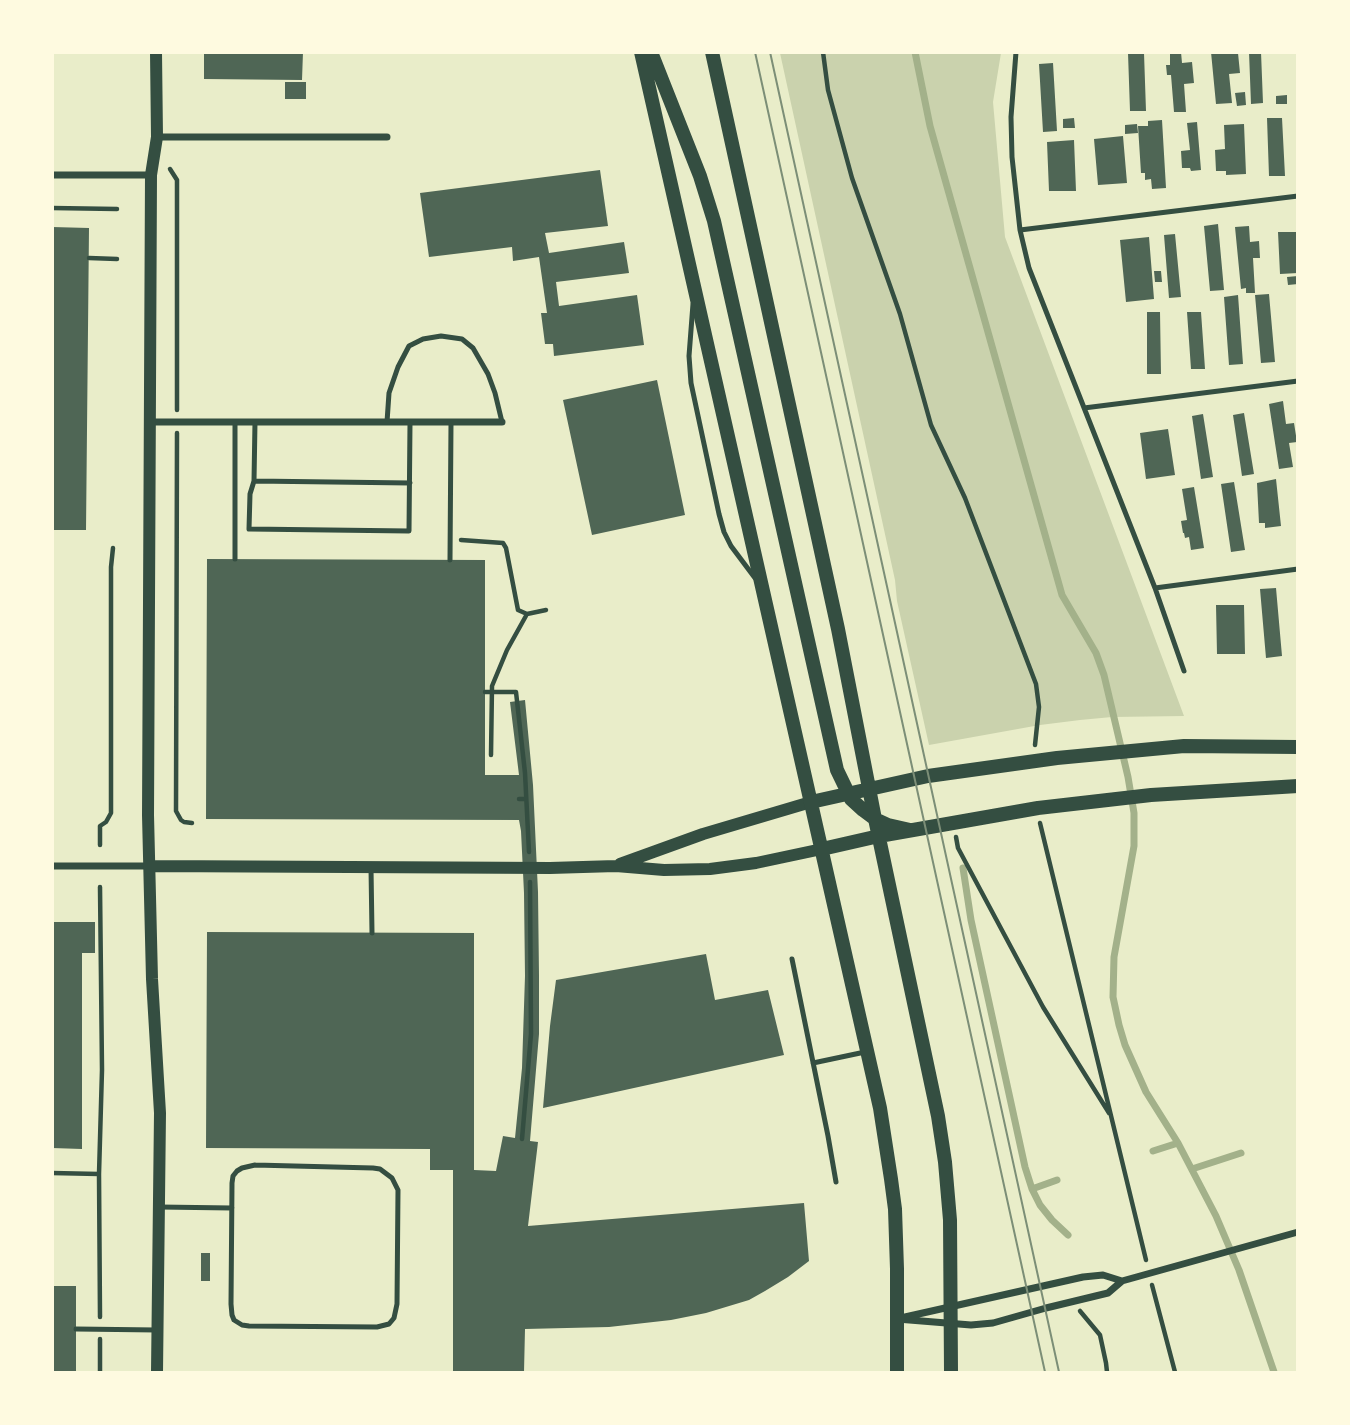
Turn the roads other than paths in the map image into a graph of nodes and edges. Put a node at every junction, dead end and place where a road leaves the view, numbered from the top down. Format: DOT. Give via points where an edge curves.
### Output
graph roads {
  1 [pos="156,52"];
  2 [pos="641,52"];
  3 [pos="651,52"];
  4 [pos="712,52"];
  5 [pos="1016,52"];
  6 [pos="164,137"];
  7 [pos="387,137"];
  8 [pos="52,174"];
  9 [pos="151,174"];
  10 [pos="1297,196"];
  11 [pos="1020,230"];
  12 [pos="694,287"];
  13 [pos="1297,381"];
  14 [pos="1084,408"];
  15 [pos="150,422"];
  16 [pos="234,422"];
  17 [pos="255,422"];
  18 [pos="387,422"];
  19 [pos="502,422"];
  20 [pos="411,423"];
  21 [pos="451,423"];
  22 [pos="254,481"];
  23 [pos="410,483"];
  24 [pos="235,559"];
  25 [pos="450,560"];
  26 [pos="1297,569"];
  27 [pos="762,588"];
  28 [pos="1155,588"];
  29 [pos="1184,671"];
  30 [pos="1297,747"];
  31 [pos="1297,786"];
  32 [pos="870,789"];
  33 [pos="848,794"];
  34 [pos="811,802"];
  35 [pos="875,819"];
  36 [pos="910,831"];
  37 [pos="879,836"];
  38 [pos="822,849"];
  39 [pos="52,866"];
  40 [pos="149,866"];
  41 [pos="616,866"];
  42 [pos="372,867"];
  43 [pos="372,933"];
  44 [pos="792,960"];
  45 [pos="867,1051"];
  46 [pos="813,1063"];
  47 [pos="836,1182"];
  48 [pos="159,1207"];
  49 [pos="232,1208"];
  50 [pos="1297,1233"];
  51 [pos="1122,1281"];
  52 [pos="951,1306"];
  53 [pos="897,1319"];
  54 [pos="951,1323"];
  55 [pos="76,1329"];
  56 [pos="158,1330"];
  57 [pos="157,1373"];
  58 [pos="897,1373"];
  59 [pos="951,1373"];
  1 -- 6 [label="street"];
  2 -- 12 [label="main road"];
  3 -- 33 [label="main road" via="714,221 837,770"];
  4 -- 32 [label="main road"];
  5 -- 11 [label="lane" via="1011,128"];
  6 -- 7 [label="street"];
  6 -- 9 [label="street"];
  8 -- 9 [label="street"];
  9 -- 15 [label="street"];
  10 -- 11 [label="lane"];
  11 -- 14 [label="lane" via="1035,283"];
  12 -- 27 [label="main road"];
  12 -- 27 [label="lane" via="691,383 719,514 731,546"];
  13 -- 14 [label="lane"];
  14 -- 28 [label="lane"];
  15 -- 16 [label="street"];
  15 -- 40 [label="street"];
  16 -- 17 [label="street"];
  16 -- 24 [label="lane"];
  17 -- 18 [label="street"];
  17 -- 22 [label="lane"];
  18 -- 19 [label="lane" via="389,393 409,346 441,336 462,339 473,348 488,373"];
  18 -- 20 [label="street"];
  19 -- 21 [label="street"];
  20 -- 21 [label="street"];
  20 -- 23 [label="lane"];
  21 -- 25 [label="lane"];
  22 -- 23 [label="lane"];
  22 -- 23 [label="lane" via="249,529 409,531"];
  26 -- 28 [label="lane"];
  27 -- 34 [label="main road"];
  28 -- 29 [label="lane"];
  30 -- 32 [label="main road" via="1184,746 1111,752 979,768"];
  31 -- 36 [label="main road" via="1038,808"];
  32 -- 33 [label="main road"];
  32 -- 35 [label="main road"];
  33 -- 34 [label="main road"];
  33 -- 35 [label="main road"];
  34 -- 38 [label="main road"];
  34 -- 41 [label="street"];
  35 -- 36 [label="main road"];
  35 -- 37 [label="main road"];
  36 -- 37 [label="main road"];
  37 -- 38 [label="main road"];
  37 -- 52 [label="main road" via="942,1138 950,1220"];
  38 -- 41 [label="street" via="710,869"];
  38 -- 45 [label="main road"];
  39 -- 40 [label="street"];
  40 -- 42 [label="street"];
  40 -- 48 [label="street"];
  41 -- 42 [label="street"];
  42 -- 43 [label="lane"];
  44 -- 46 [label="lane"];
  45 -- 46 [label="lane"];
  45 -- 53 [label="main road" via="891,1179"];
  46 -- 47 [label="lane"];
  48 -- 49 [label="lane"];
  48 -- 56 [label="street"];
  49 -- 49 [label="lane" via="231,1304 237,1323 377,1327 394,1318 398,1190 387,1173 373,1168 248,1166 233,1176"];
  50 -- 51 [label="street"];
  51 -- 52 [label="street" via="1103,1275 1083,1277"];
  51 -- 54 [label="street" via="1108,1293 993,1323"];
  52 -- 53 [label="street"];
  52 -- 54 [label="main road"];
  53 -- 54 [label="street"];
  53 -- 58 [label="main road"];
  54 -- 59 [label="main road"];
  55 -- 56 [label="lane"];
  56 -- 57 [label="street"];
}
